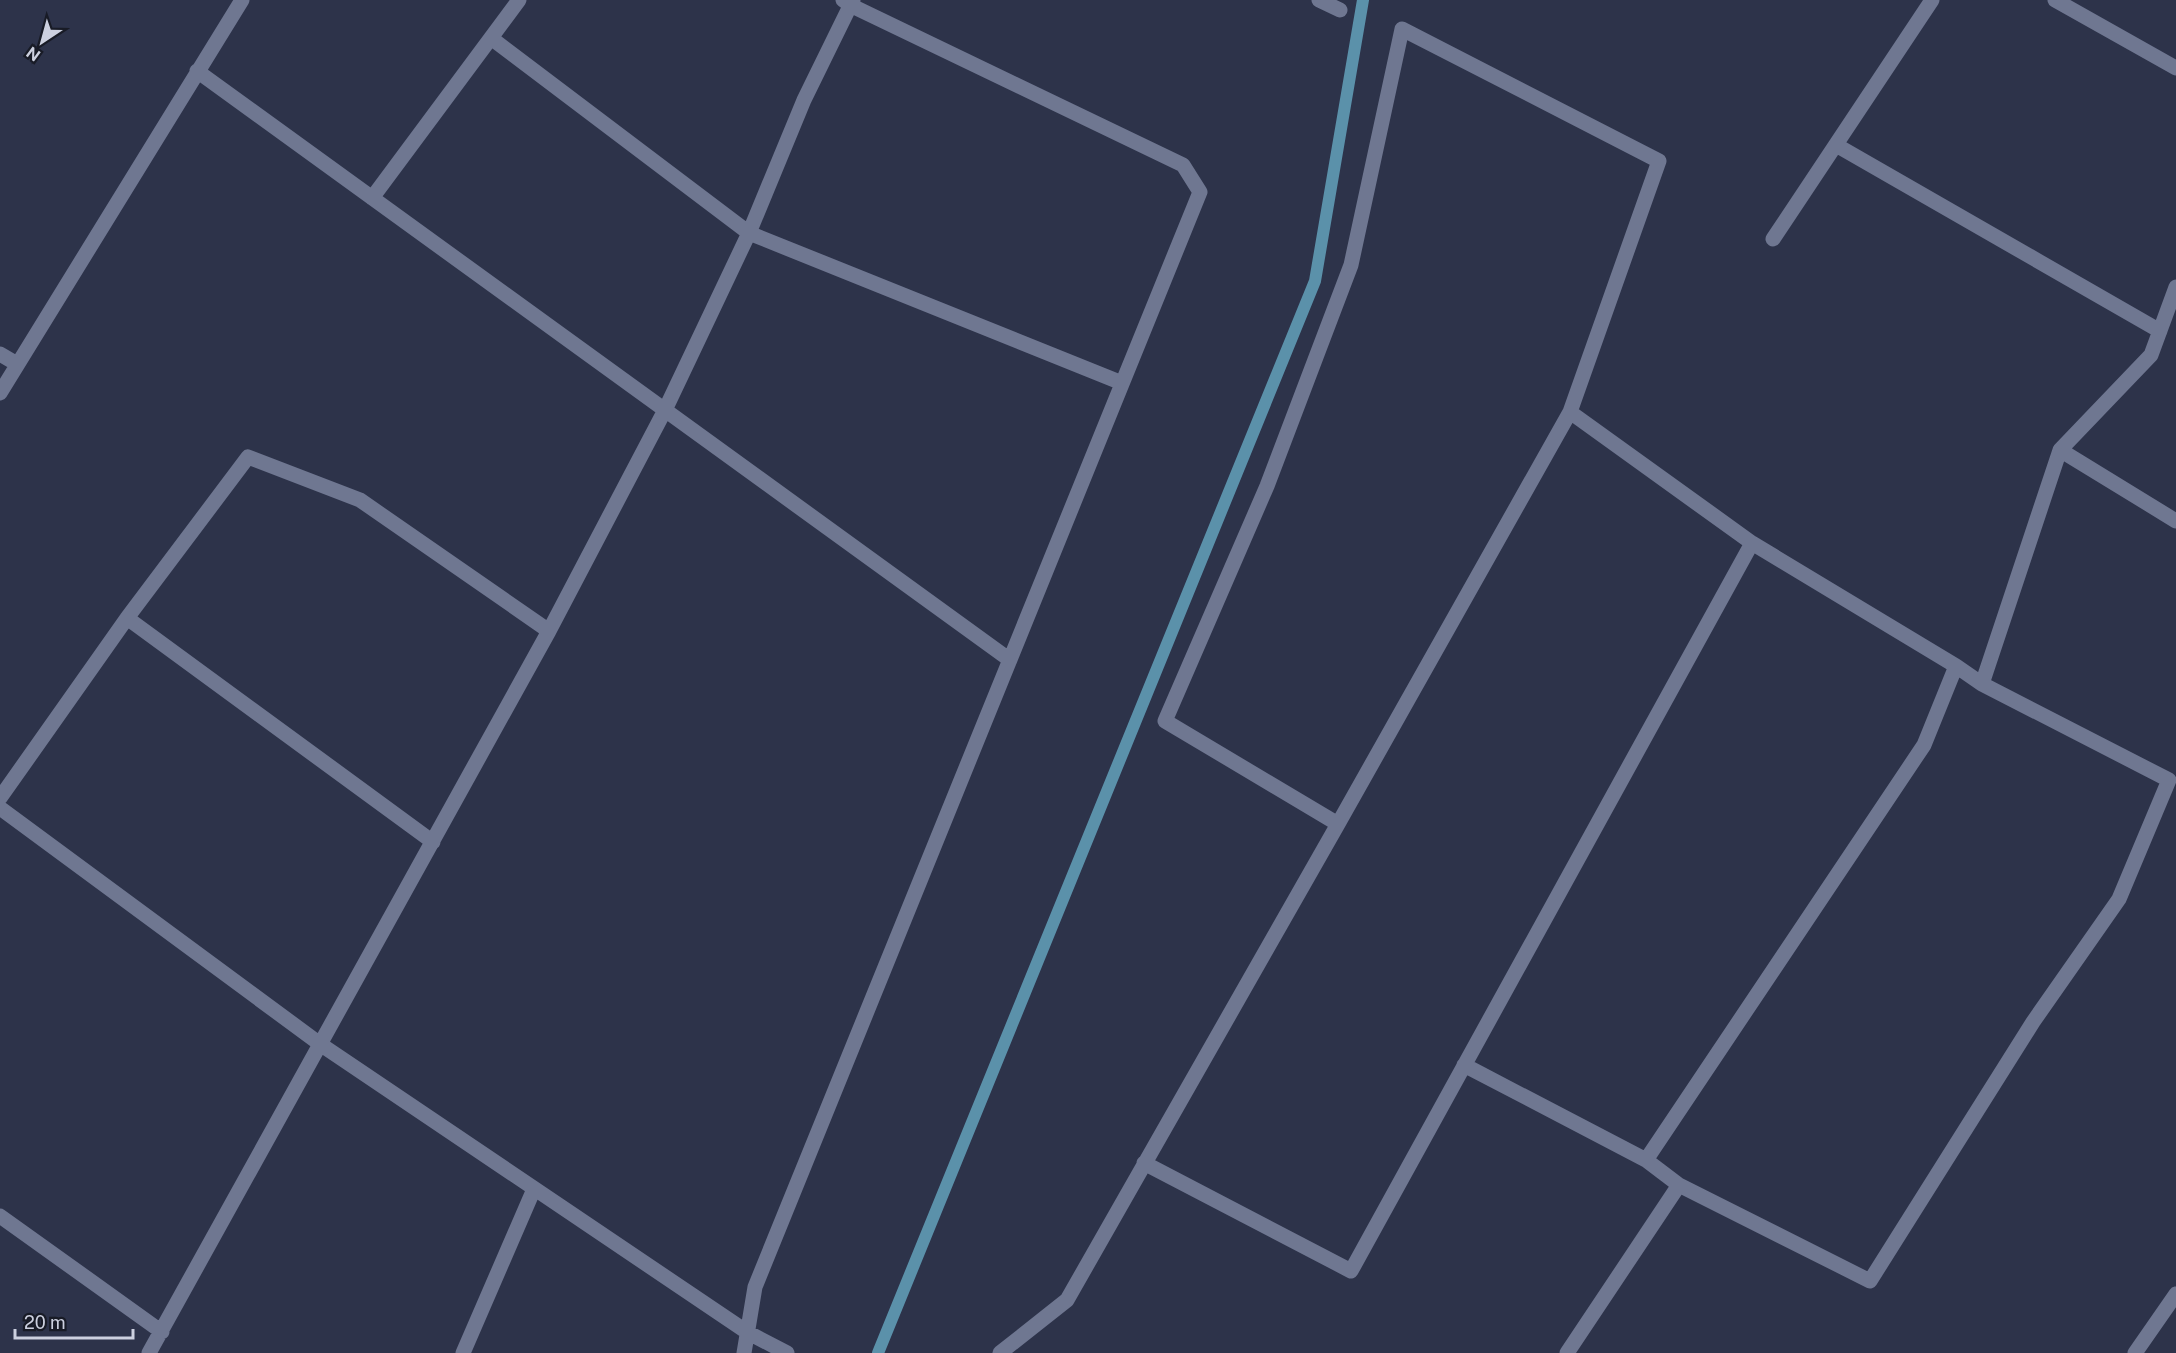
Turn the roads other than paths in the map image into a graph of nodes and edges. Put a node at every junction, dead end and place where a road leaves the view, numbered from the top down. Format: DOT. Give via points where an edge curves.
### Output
graph roads {
  1 [pos="242,0"];
  2 [pos="519,0"];
  3 [pos="1319,0"];
  4 [pos="1932,0"];
  5 [pos="2055,0"];
  6 [pos="849,2"];
  7 [pos="1340,10"];
  8 [pos="491,38"];
  9 [pos="2176,68"];
  10 [pos="198,71"];
  11 [pos="1836,145"];
  12 [pos="372,198"];
  13 [pos="749,233"];
  14 [pos="1773,239"];
  15 [pos="2176,287"];
  16 [pos="2160,331"];
  17 [pos="0,354"];
  18 [pos="17,364"];
  19 [pos="1122,383"];
  20 [pos="0,393"];
  21 [pos="665,410"];
  22 [pos="1570,412"];
  23 [pos="2060,450"];
  24 [pos="2176,521"];
  25 [pos="1752,543"];
  26 [pos="127,618"];
  27 [pos="549,631"];
  28 [pos="1010,660"];
  29 [pos="1956,666"];
  30 [pos="1982,684"];
  31 [pos="2173,781"];
  32 [pos="0,798"];
  33 [pos="0,808"];
  34 [pos="1338,824"];
  35 [pos="433,842"];
  36 [pos="320,1044"];
  37 [pos="1464,1065"];
  38 [pos="1646,1160"];
  39 [pos="1144,1163"];
  40 [pos="1678,1185"];
  41 [pos="534,1188"];
  42 [pos="0,1216"];
  43 [pos="2176,1294"];
  44 [pos="162,1332"];
  45 [pos="747,1332"];
  46 [pos="149,1353"];
  47 [pos="463,1353"];
  48 [pos="744,1353"];
  49 [pos="787,1353"];
  50 [pos="1000,1353"];
  51 [pos="1567,1353"];
  52 [pos="2135,1353"];
  1 -- 10 [label="street"];
  2 -- 8 [label="street"];
  3 -- 7 [label="street"];
  4 -- 11 [label="street"];
  5 -- 9 [label="street"];
  6 -- 13 [label="street"];
  6 -- 19 [label="street" via="1183,165 1200,192"];
  8 -- 12 [label="street"];
  8 -- 13 [label="street"];
  10 -- 12 [label="street"];
  10 -- 18 [label="street"];
  11 -- 14 [label="street"];
  11 -- 16 [label="street"];
  12 -- 21 [label="street"];
  13 -- 19 [label="street"];
  13 -- 21 [label="street"];
  15 -- 16 [label="street"];
  16 -- 23 [label="street" via="2151,355"];
  17 -- 18 [label="street"];
  18 -- 20 [label="street"];
  19 -- 28 [label="street"];
  21 -- 27 [label="street"];
  21 -- 28 [label="street"];
  22 -- 25 [label="street"];
  22 -- 34 [label="street"];
  22 -- 34 [label="street" via="1659,161 1402,29 1351,265 1267,486 1165,721"];
  23 -- 24 [label="street"];
  23 -- 30 [label="street"];
  25 -- 29 [label="street"];
  25 -- 37 [label="street"];
  26 -- 27 [label="street" via="248,456 360,500"];
  26 -- 32 [label="street"];
  26 -- 35 [label="street"];
  27 -- 35 [label="street"];
  28 -- 45 [label="street" via="755,1287"];
  29 -- 30 [label="street"];
  29 -- 38 [label="street" via="1924,745"];
  30 -- 31 [label="street"];
  31 -- 40 [label="street" via="2119,898 2033,1022 1870,1281"];
  33 -- 36 [label="street"];
  34 -- 39 [label="street"];
  35 -- 36 [label="street"];
  36 -- 41 [label="street"];
  36 -- 44 [label="street"];
  37 -- 38 [label="street"];
  37 -- 39 [label="street" via="1351,1270"];
  38 -- 40 [label="street"];
  39 -- 50 [label="street" via="1067,1300"];
  40 -- 51 [label="street"];
  41 -- 45 [label="street"];
  41 -- 47 [label="street"];
  42 -- 44 [label="street"];
  43 -- 52 [label="street"];
  44 -- 46 [label="street"];
  45 -- 48 [label="street"];
  45 -- 49 [label="street"];
}
